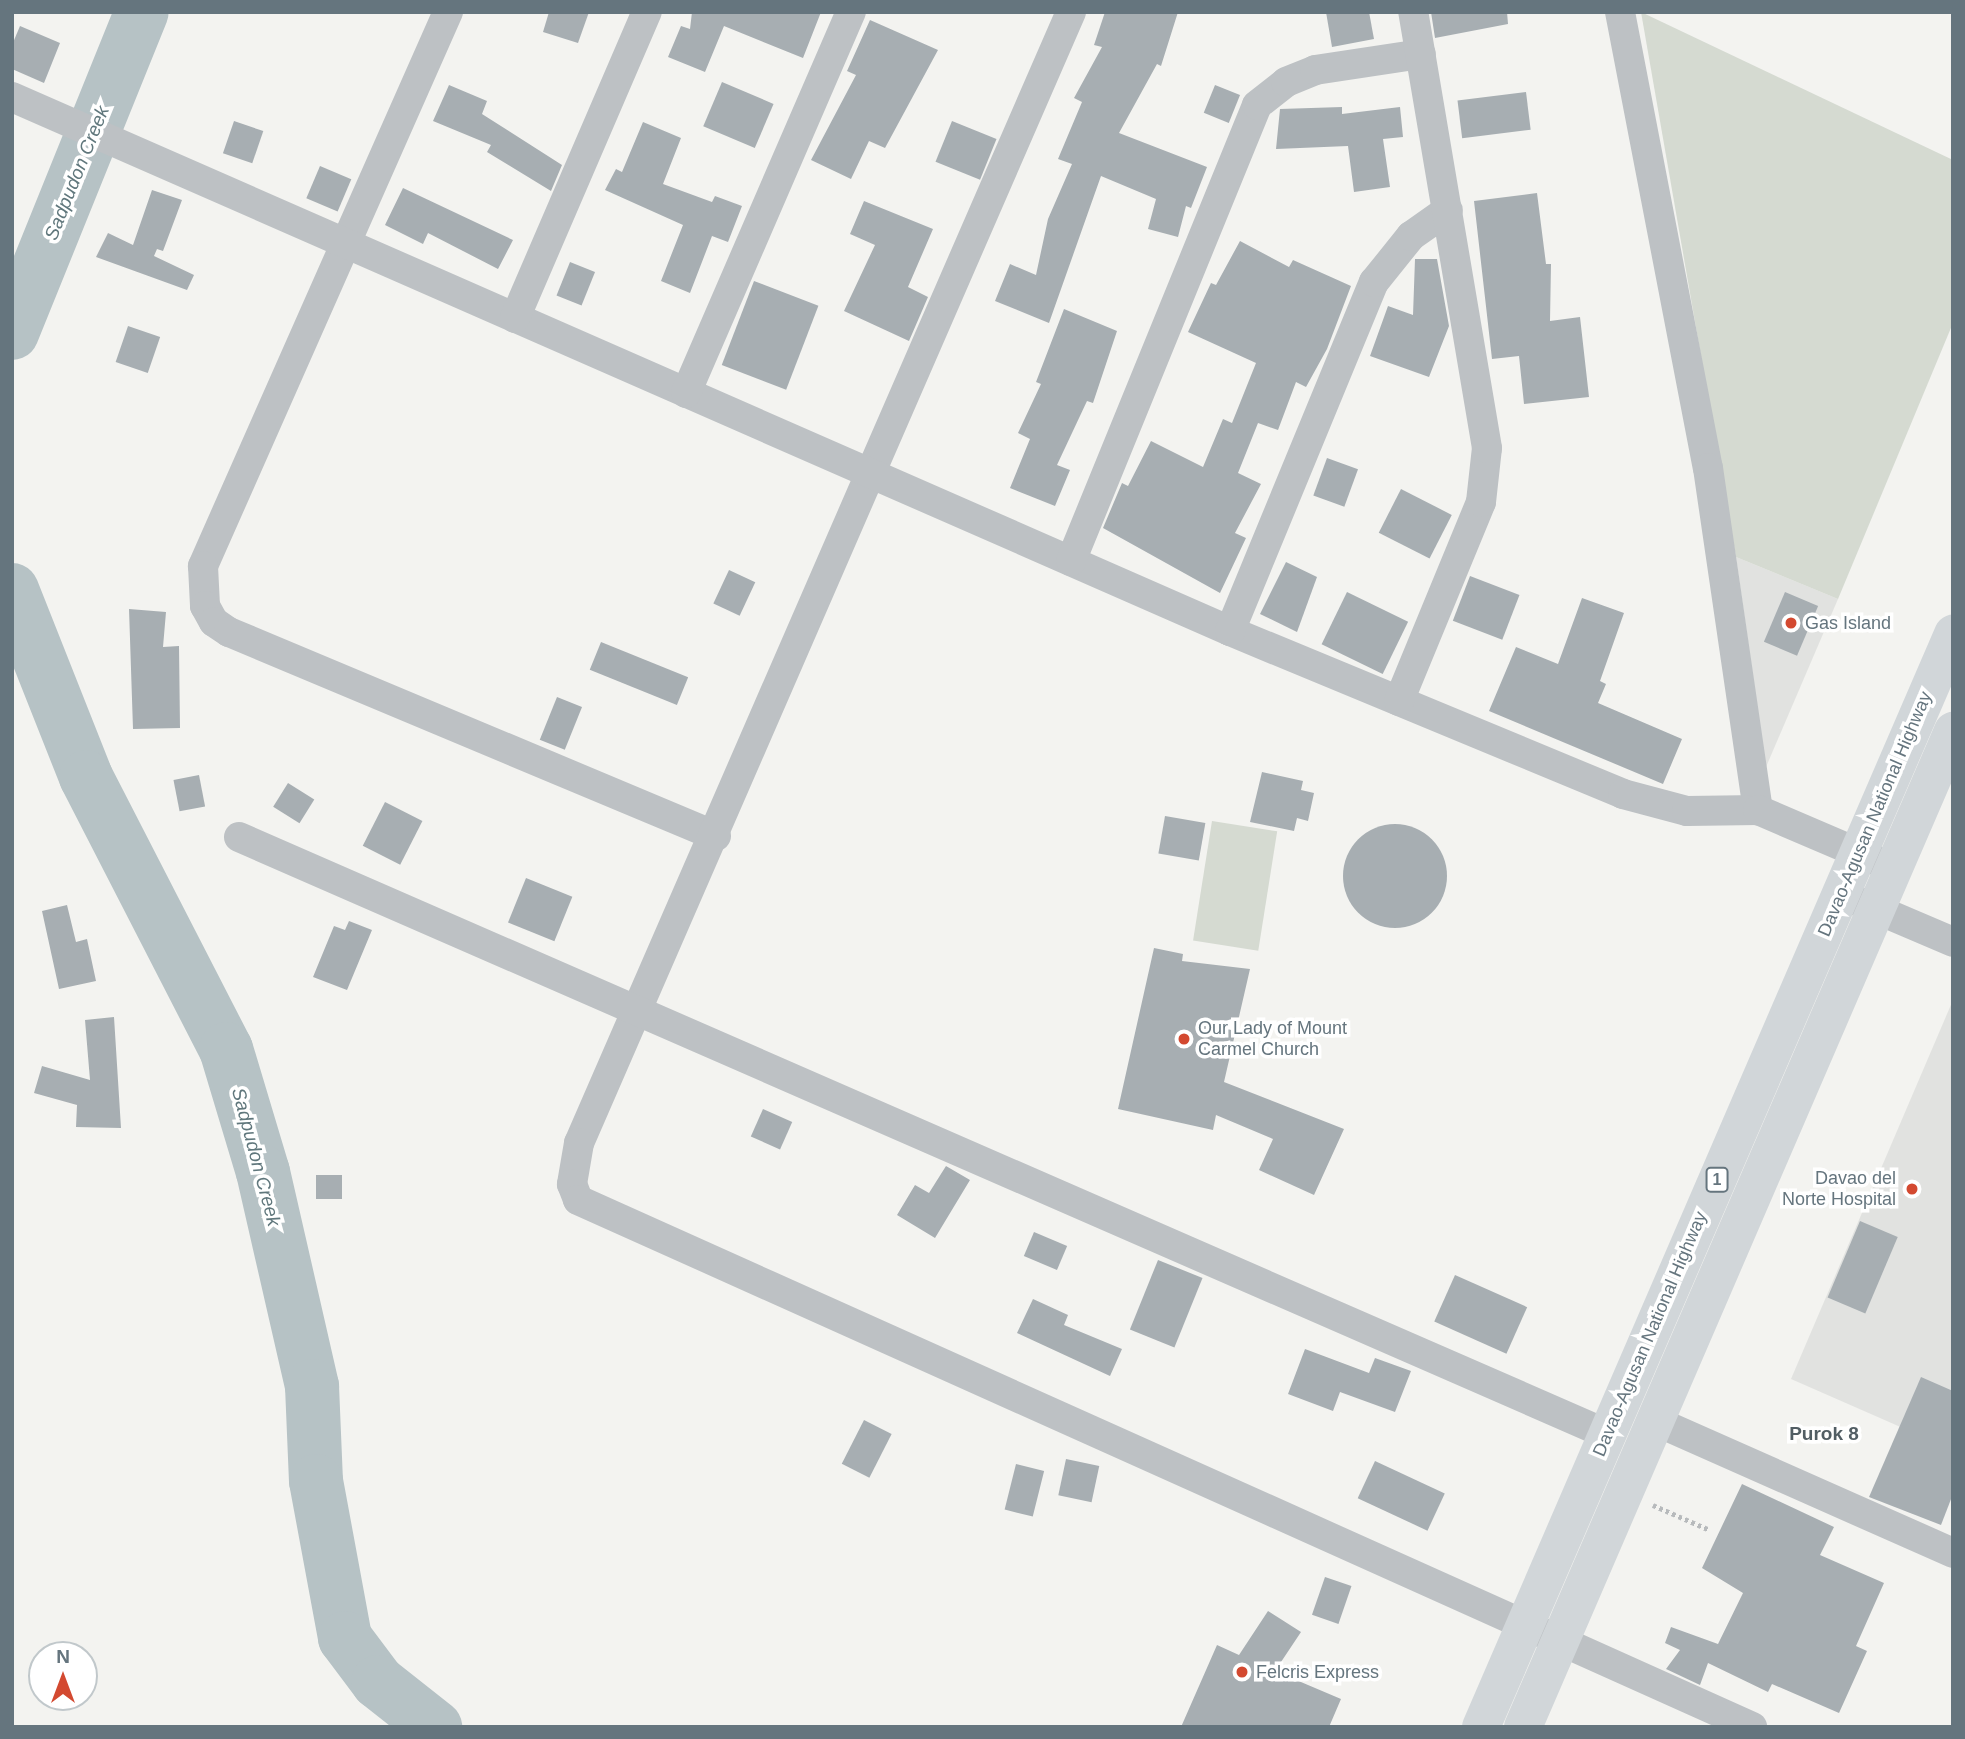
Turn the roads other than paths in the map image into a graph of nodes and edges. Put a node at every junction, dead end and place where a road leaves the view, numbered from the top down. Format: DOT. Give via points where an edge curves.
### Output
graph roads {
  1 [pos="448,12"];
  2 [pos="647,12"];
  3 [pos="851,12"];
  4 [pos="1071,12"];
  5 [pos="1413,12"];
  6 [pos="1620,12"];
  7 [pos="1421,54"];
  8 [pos="12,97"];
  9 [pos="1448,210"];
  10 [pos="348,244"];
  11 [pos="515,318"];
  12 [pos="686,393"];
  13 [pos="874,473"];
  14 [pos="1071,561"];
  15 [pos="1230,631"];
  16 [pos="1953,634"];
  17 [pos="1399,701"];
  18 [pos="1953,731"];
  19 [pos="1759,810"];
  20 [pos="716,836"];
  21 [pos="239,837"];
  22 [pos="1858,853"];
  23 [pos="1893,868"];
  24 [pos="1840,894"];
  25 [pos="1875,909"];
  26 [pos="1953,942"];
  27 [pos="638,1012"];
  28 [pos="1729,1150"];
  29 [pos="1764,1164"];
  30 [pos="1653,1420"];
  31 [pos="1607,1434"];
  32 [pos="1953,1553"];
  33 [pos="1524,1626"];
  34 [pos="1559,1641"];
  35 [pos="1481,1727"];
  36 [pos="1523,1727"];
  37 [pos="1752,1727"];
  1 -- 10 [label="street"];
  2 -- 11 [label="street"];
  3 -- 12 [label="street"];
  4 -- 13 [label="street"];
  5 -- 7 [label="street"];
  6 -- 19 [label="street" via="1708,468"];
  7 -- 9 [label="street"];
  7 -- 14 [label="street" via="1315,70 1286,82 1257,105"];
  8 -- 10 [label="street"];
  9 -- 15 [label="street" via="1411,236 1374,282"];
  9 -- 17 [label="street" via="1486,421 1486,475 1481,502"];
  10 -- 11 [label="street"];
  10 -- 20 [label="street" via="203,566 201,590 214,622"];
  11 -- 12 [label="street"];
  12 -- 13 [label="street"];
  13 -- 14 [label="street"];
  13 -- 20 [label="street"];
  14 -- 15 [label="street"];
  15 -- 17 [label="street"];
  16 -- 22 [label="highway, Davao-Agusan National Highway / 1"];
  17 -- 19 [label="street" via="1655,805 1687,811"];
  18 -- 23 [label="highway, Davao-Agusan National Highway / 1"];
  19 -- 22 [label="street"];
  20 -- 27 [label="street"];
  21 -- 27 [label="street"];
  22 -- 23 [label="street"];
  22 -- 24 [label="highway, Davao-Agusan National Highway / 1"];
  23 -- 25 [label="highway, Davao-Agusan National Highway / 1"];
  24 -- 25 [label="street"];
  24 -- 28 [label="highway, Davao-Agusan National Highway / 1"];
  25 -- 26 [label="street"];
  25 -- 29 [label="highway, Davao-Agusan National Highway / 1"];
  27 -- 31 [label="street"];
  27 -- 33 [label="street" via="579,1143 572,1184 578,1200"];
  28 -- 29 [label="highway"];
  28 -- 31 [label="highway, Davao-Agusan National Highway / 1"];
  29 -- 30 [label="highway, Davao-Agusan National Highway / 1"];
  30 -- 32 [label="street"];
  30 -- 34 [label="highway, Davao-Agusan National Highway / 1"];
  31 -- 33 [label="highway, Davao-Agusan National Highway / 1"];
  33 -- 34 [label="street"];
  33 -- 35 [label="highway, Davao-Agusan National Highway / 1"];
  34 -- 36 [label="highway, Davao-Agusan National Highway / 1"];
  34 -- 37 [label="street"];
}
